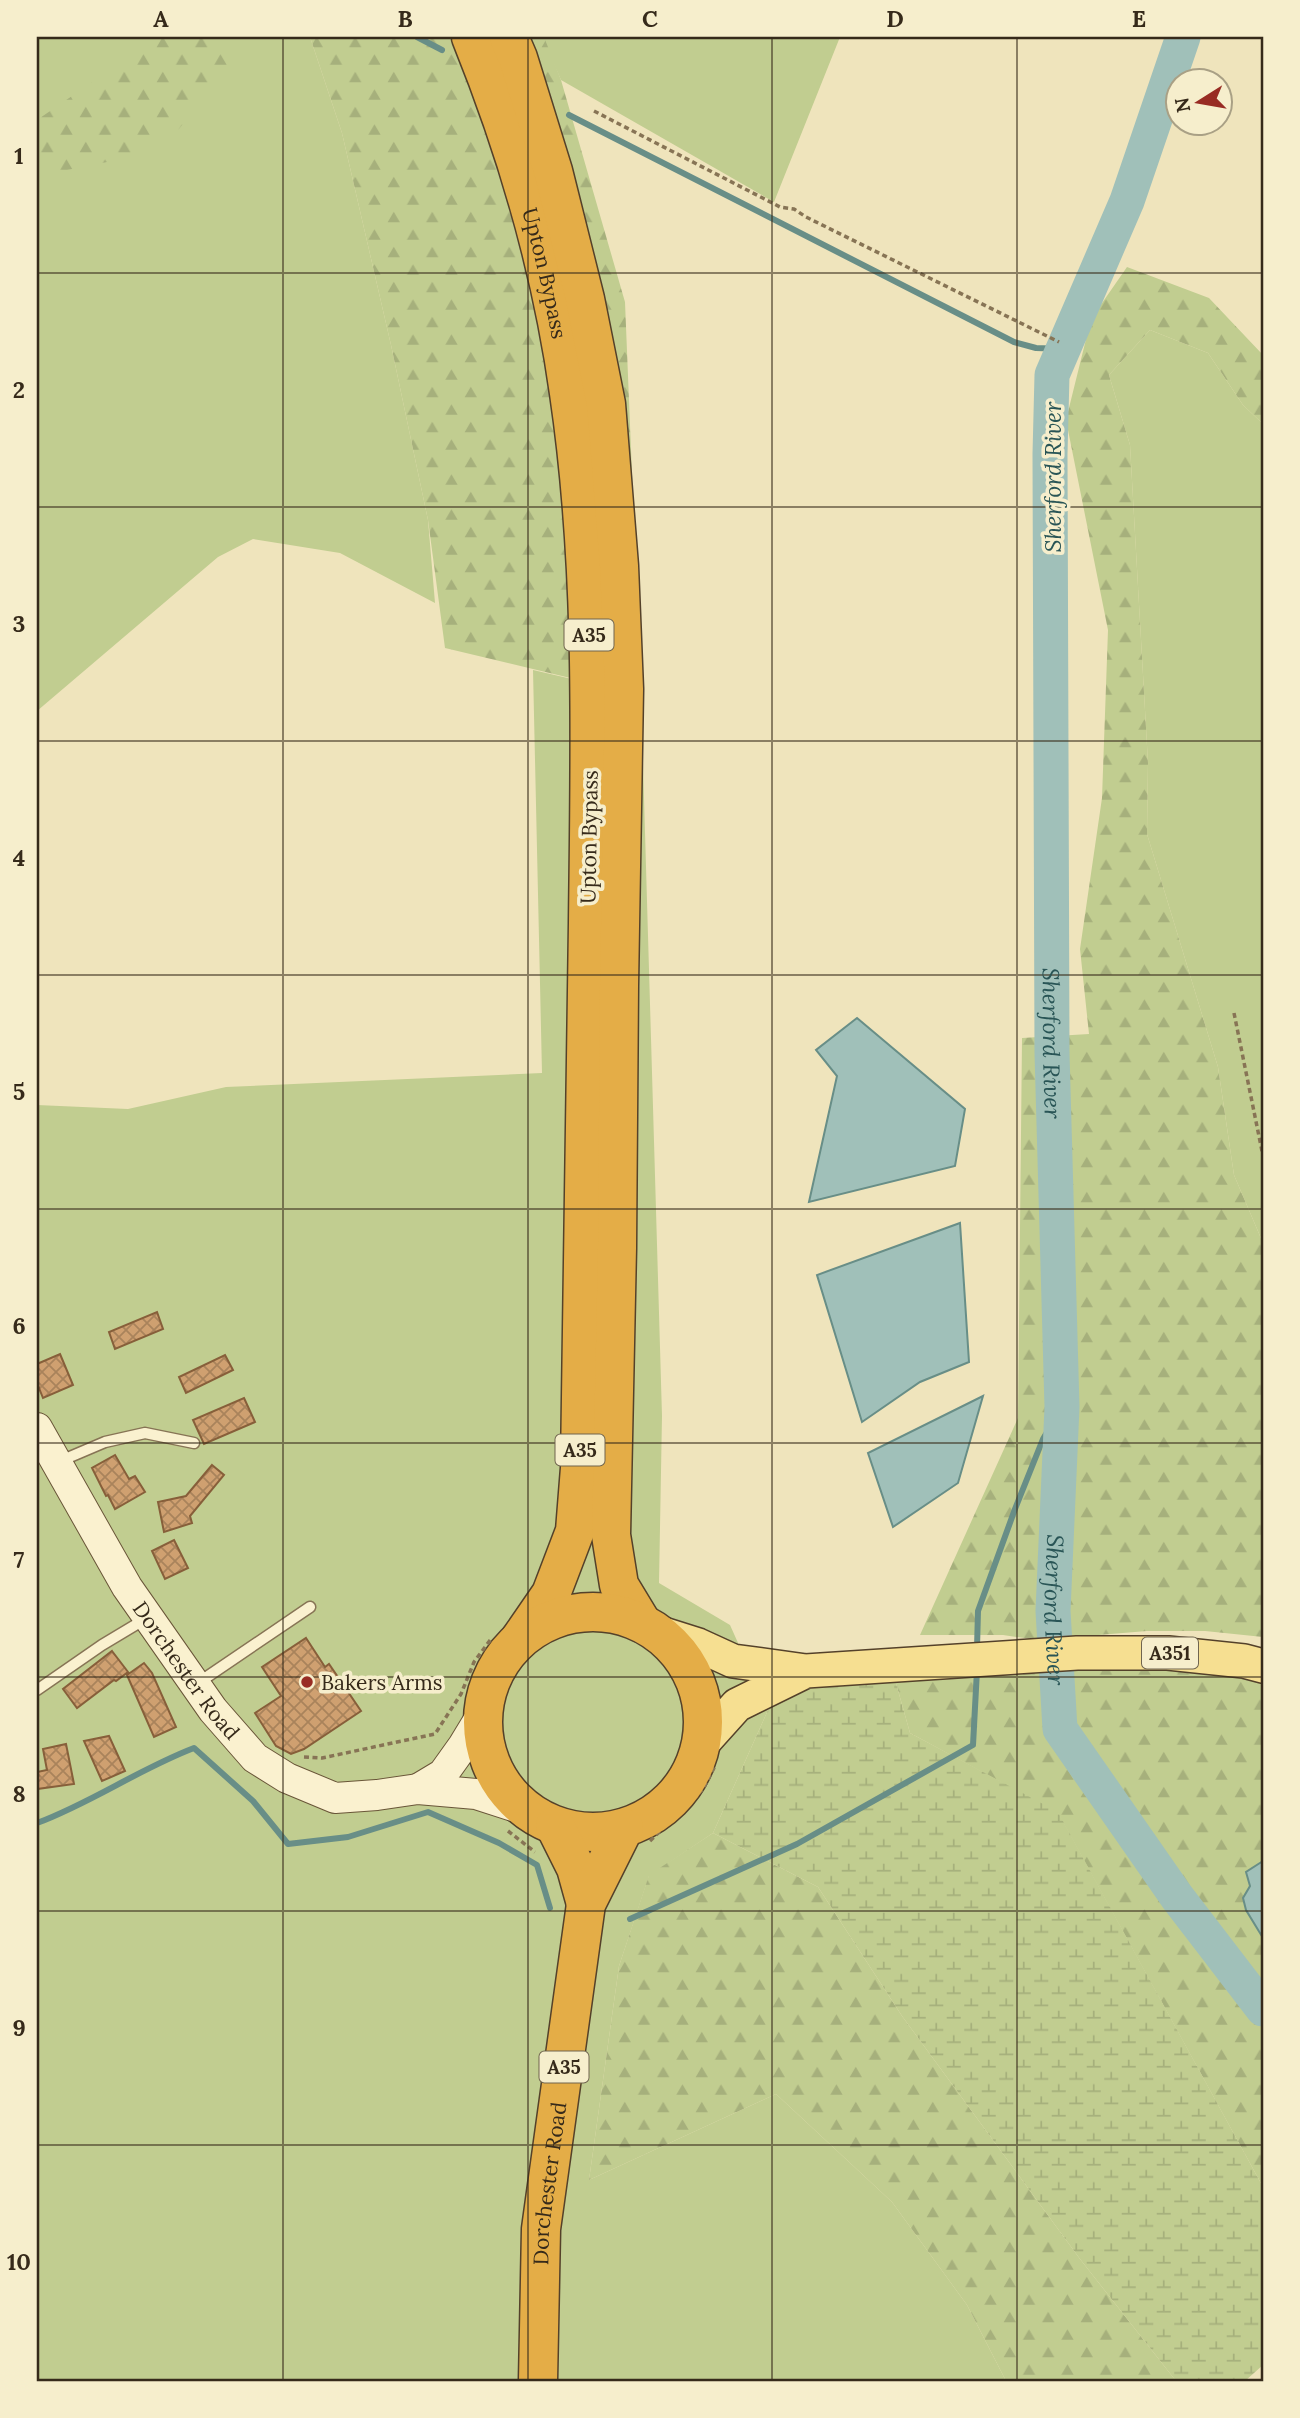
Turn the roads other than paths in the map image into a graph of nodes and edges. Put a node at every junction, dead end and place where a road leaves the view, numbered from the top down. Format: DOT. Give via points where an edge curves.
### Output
graph roads {
  1 [pos="471,37"];
  2 [pos="509,37"];
  3 [pos="37,1428"];
  4 [pos="194,1443"];
  5 [pos="55,1463"];
  6 [pos="310,1607"];
  7 [pos="149,1617"];
  8 [pos="651,1628"];
  9 [pos="508,1636"];
  10 [pos="1263,1666"];
  11 [pos="806,1671"];
  12 [pos="195,1685"];
  13 [pos="37,1690"];
  14 [pos="483,1713"];
  15 [pos="709,1753"];
  16 [pos="418,1789"];
  17 [pos="540,1818"];
  18 [pos="633,1838"];
  19 [pos="586,1904"];
  20 [pos="538,2381"];
  1 -- 9 [label="highway, Upton Bypass / A35" via="532,212 554,303 571,408 591,686 580,1468 575,1531 551,1594"];
  2 -- 8 [label="highway, Upton Bypass / A35" via="553,171 606,404 624,689 611,1535 619,1585"];
  3 -- 5 [label="main road, Dorchester Road"];
  4 -- 5 [label="lane" via="145,1433 104,1442"];
  5 -- 7 [label="main road, Dorchester Road"];
  6 -- 12 [label="lane"];
  7 -- 12 [label="main road, Dorchester Road"];
  7 -- 13 [label="lane"];
  8 -- 9 [label="highway" via="618,1614 592,1611 566,1615"];
  8 -- 11 [label="main road, A351" via="733,1661"];
  8 -- 15 [label="highway" via="681,1654 693,1675"];
  9 -- 14 [label="highway"];
  10 -- 11 [label="main road, A351" via="1168,1653 1077,1653"];
  11 -- 15 [label="main road, A351" via="737,1705"];
  12 -- 16 [label="main road, Dorchester Road" via="255,1758 287,1778 335,1798"];
  14 -- 16 [label="main road, Dorchester Road" via="443,1774"];
  14 -- 17 [label="highway" via="486,1750 501,1783"];
  15 -- 18 [label="highway"];
  16 -- 17 [label="main road, Dorchester Road" via="476,1794"];
  17 -- 18 [label="highway" via="589,1833"];
  17 -- 19 [label="highway, Dorchester Road / A35" via="576,1868"];
  18 -- 19 [label="highway, Dorchester Road / A35"];
  19 -- 20 [label="highway, Dorchester Road / A35" via="541,2229"];
}
